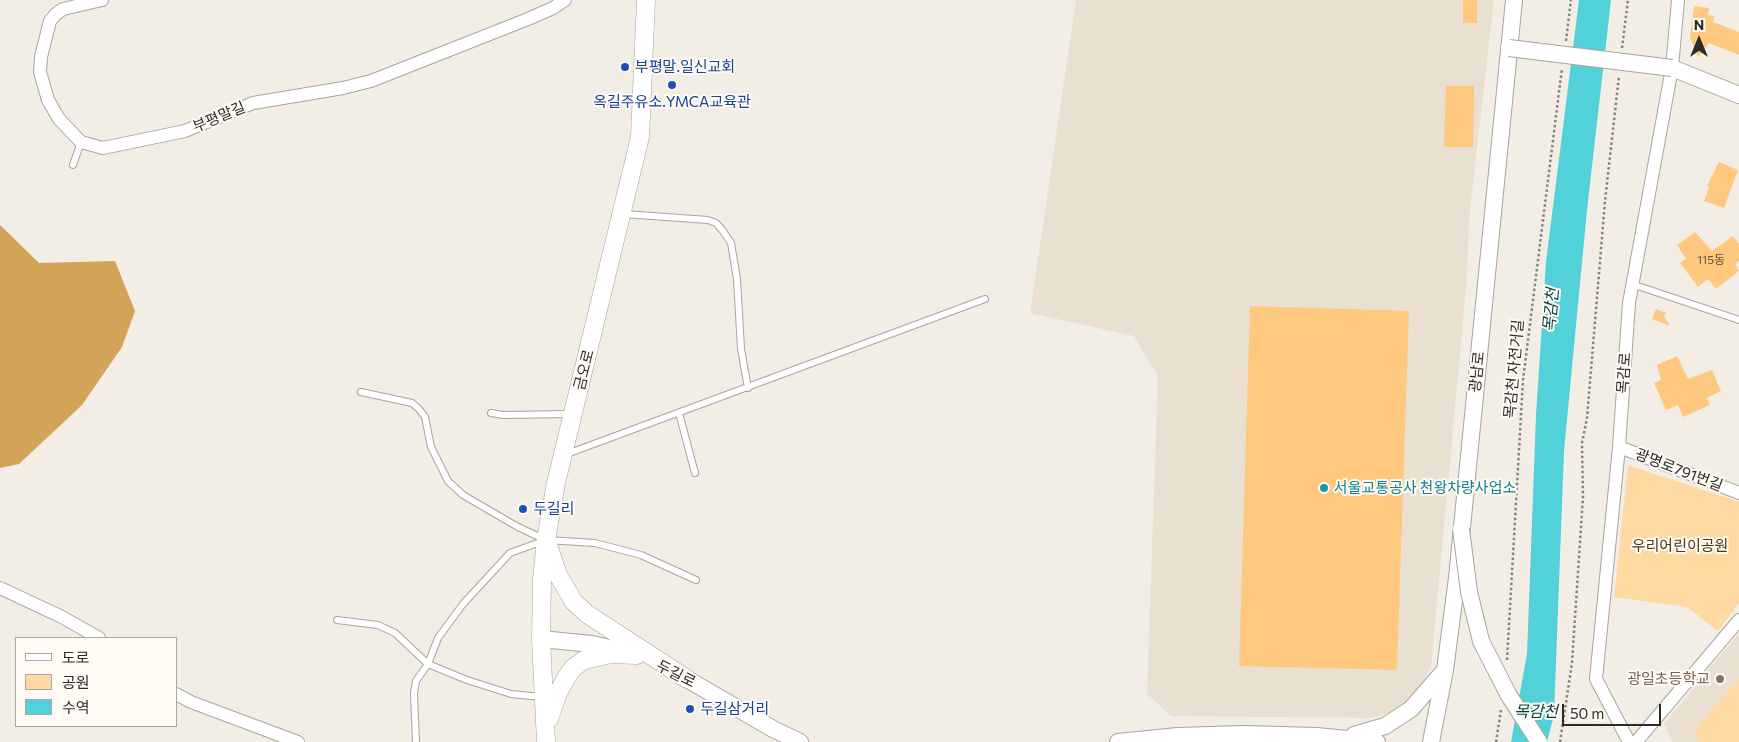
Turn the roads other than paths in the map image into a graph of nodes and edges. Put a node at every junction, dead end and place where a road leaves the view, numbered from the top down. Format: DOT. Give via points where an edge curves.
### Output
graph roads {
  1 [pos="102,0"];
  2 [pos="564,0"];
  3 [pos="646,0"];
  4 [pos="1514,0"];
  5 [pos="1678,0"];
  6 [pos="1508,48"];
  7 [pos="1672,68"];
  8 [pos="1739,94"];
  9 [pos="81,142"];
  10 [pos="73,165"];
  11 [pos="622,214"];
  12 [pos="1632,284"];
  13 [pos="985,299"];
  14 [pos="1739,320"];
  15 [pos="748,388"];
  16 [pos="361,392"];
  17 [pos="491,413"];
  18 [pos="679,413"];
  19 [pos="573,414"];
  20 [pos="1619,447"];
  21 [pos="563,456"];
  22 [pos="695,473"];
  23 [pos="1739,493"];
  24 [pos="1462,529"];
  25 [pos="546,540"];
  26 [pos="696,580"];
  27 [pos="0,588"];
  28 [pos="337,620"];
  29 [pos="1739,620"];
  30 [pos="97,637"];
  31 [pos="541,639"];
  32 [pos="637,655"];
  33 [pos="428,664"];
  34 [pos="1445,670"];
  35 [pos="687,679"];
  36 [pos="178,695"];
  37 [pos="544,697"];
  38 [pos="545,735"];
  39 [pos="1208,738"];
  40 [pos="1349,740"];
  41 [pos="298,742"];
  42 [pos="416,742"];
  43 [pos="800,742"];
  44 [pos="1118,742"];
  45 [pos="1377,742"];
  46 [pos="1431,742"];
  47 [pos="1539,742"];
  48 [pos="1629,742"];
  49 [pos="1636,742"];
  1 -- 9 [label="street" via="63,9 56,14 50,21 40,57 40,72 48,100 59,119"];
  2 -- 9 [label="street, 부평말길" via="528,19 371,81 253,103 185,131 103,148"];
  3 -- 11 [label="main road, 금오로" via="640,138"];
  4 -- 6 [label="street, 광남로"];
  5 -- 7 [label="street, 목감로"];
  6 -- 7 [label="street, bridge"];
  6 -- 24 [label="street, 광남로"];
  7 -- 8 [label="street"];
  7 -- 12 [label="street, 목감로"];
  9 -- 10 [label="lane"];
  11 -- 15 [label="lane" via="708,220 724,231 731,243 737,279 741,349"];
  11 -- 19 [label="main road, 금오로"];
  12 -- 14 [label="lane"];
  12 -- 20 [label="street, 목감로"];
  13 -- 15 [label="lane"];
  15 -- 18 [label="lane"];
  16 -- 25 [label="lane" via="412,403 420,409 425,417 431,447 448,481 463,495"];
  17 -- 19 [label="lane"];
  18 -- 21 [label="lane"];
  18 -- 22 [label="lane"];
  19 -- 21 [label="main road, 금오로"];
  20 -- 23 [label="street, 광명로791번길"];
  20 -- 48 [label="street, 목감로" via="1596,679"];
  21 -- 25 [label="main road, 금오로"];
  24 -- 34 [label="street, 광남로"];
  24 -- 47 [label="street, bridge" via="1469,592 1481,641 1508,694"];
  25 -- 26 [label="lane" via="615,547"];
  25 -- 31 [label="main road, 금오로"];
  25 -- 33 [label="lane" via="510,553 463,604 438,638"];
  25 -- 35 [label="main road" via="558,575 574,602 587,614"];
  27 -- 30 [label="street"];
  28 -- 33 [label="lane" via="378,625 395,633"];
  29 -- 49 [label="street"];
  31 -- 32 [label="street, 두길로" via="592,644"];
  31 -- 37 [label="main road, 금오로"];
  32 -- 35 [label="street, 두길로"];
  32 -- 38 [label="main road" via="597,656 573,668 558,693"];
  33 -- 37 [label="lane" via="511,694"];
  33 -- 42 [label="lane" via="416,681 414,693"];
  34 -- 40 [label="street" via="1411,709 1385,726"];
  34 -- 46 [label="street, 광남로"];
  35 -- 43 [label="street, 두길로"];
  36 -- 41 [label="street"];
  37 -- 38 [label="main road, 금오로"];
  39 -- 40 [label="street" via="1280,734"];
  39 -- 44 [label="street"];
  40 -- 45 [label="street"];
}
